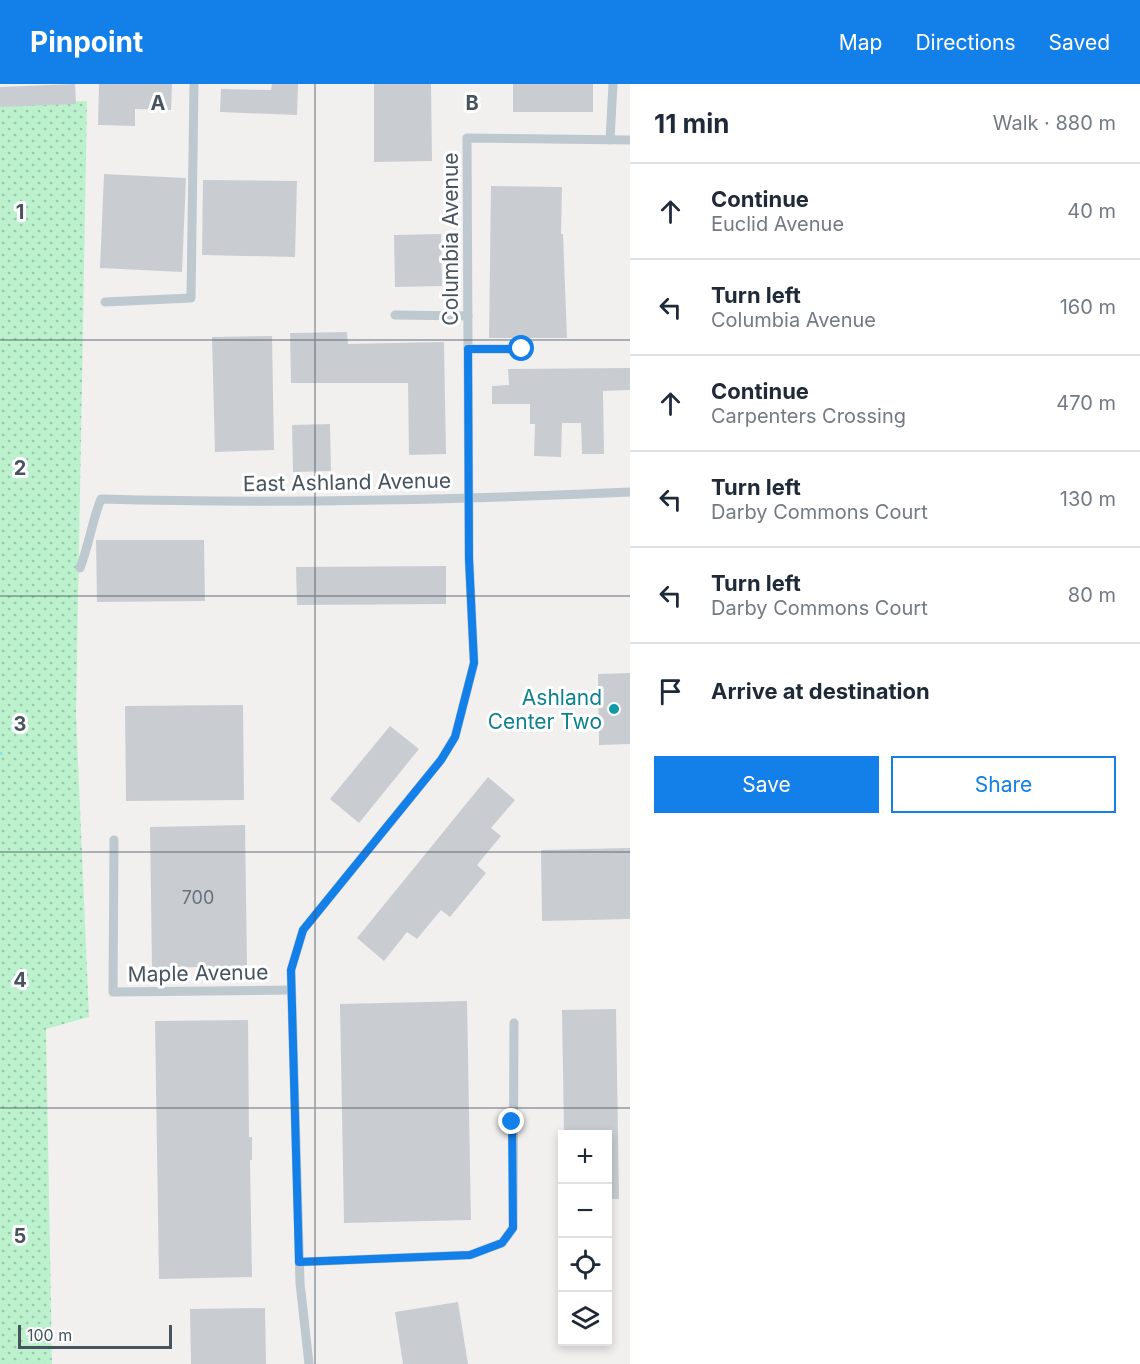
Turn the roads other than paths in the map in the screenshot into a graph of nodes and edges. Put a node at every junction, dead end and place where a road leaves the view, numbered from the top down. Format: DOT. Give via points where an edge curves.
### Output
graph roads {
  1 [pos="194,84"];
  2 [pos="613,84"];
  3 [pos="610,140"];
  4 [pos="630,140"];
  5 [pos="105,302"];
  6 [pos="394,315"];
  7 [pos="468,316"];
  8 [pos="468,349"];
  9 [pos="522,349"];
  10 [pos="630,492"];
  11 [pos="470,498"];
  12 [pos="80,568"];
  13 [pos="114,840"];
  14 [pos="291,990"];
  15 [pos="514,1023"];
  16 [pos="299,1262"];
  17 [pos="309,1364"];
  1 -- 5 [label="street" via="192,298"];
  2 -- 3 [label="street"];
  3 -- 4 [label="street"];
  3 -- 7 [label="street, Columbia Avenue" via="467,138"];
  6 -- 7 [label="street"];
  7 -- 8 [label="street, Columbia Avenue"];
  8 -- 9 [label="street"];
  8 -- 11 [label="street, Columbia Avenue"];
  10 -- 11 [label="street, East Ashland Avenue"];
  11 -- 12 [label="street, East Ashland Avenue" via="295,502 101,499"];
  11 -- 14 [label="street, Columbia Avenue" via="474,663 455,737 441,760 303,930 291,970"];
  13 -- 14 [label="street, Maple Avenue" via="113,992"];
  14 -- 16 [label="street, Columbia Avenue"];
  15 -- 16 [label="street" via="513,1228 502,1243 470,1255"];
  16 -- 17 [label="street, Columbia Avenue"];
}
